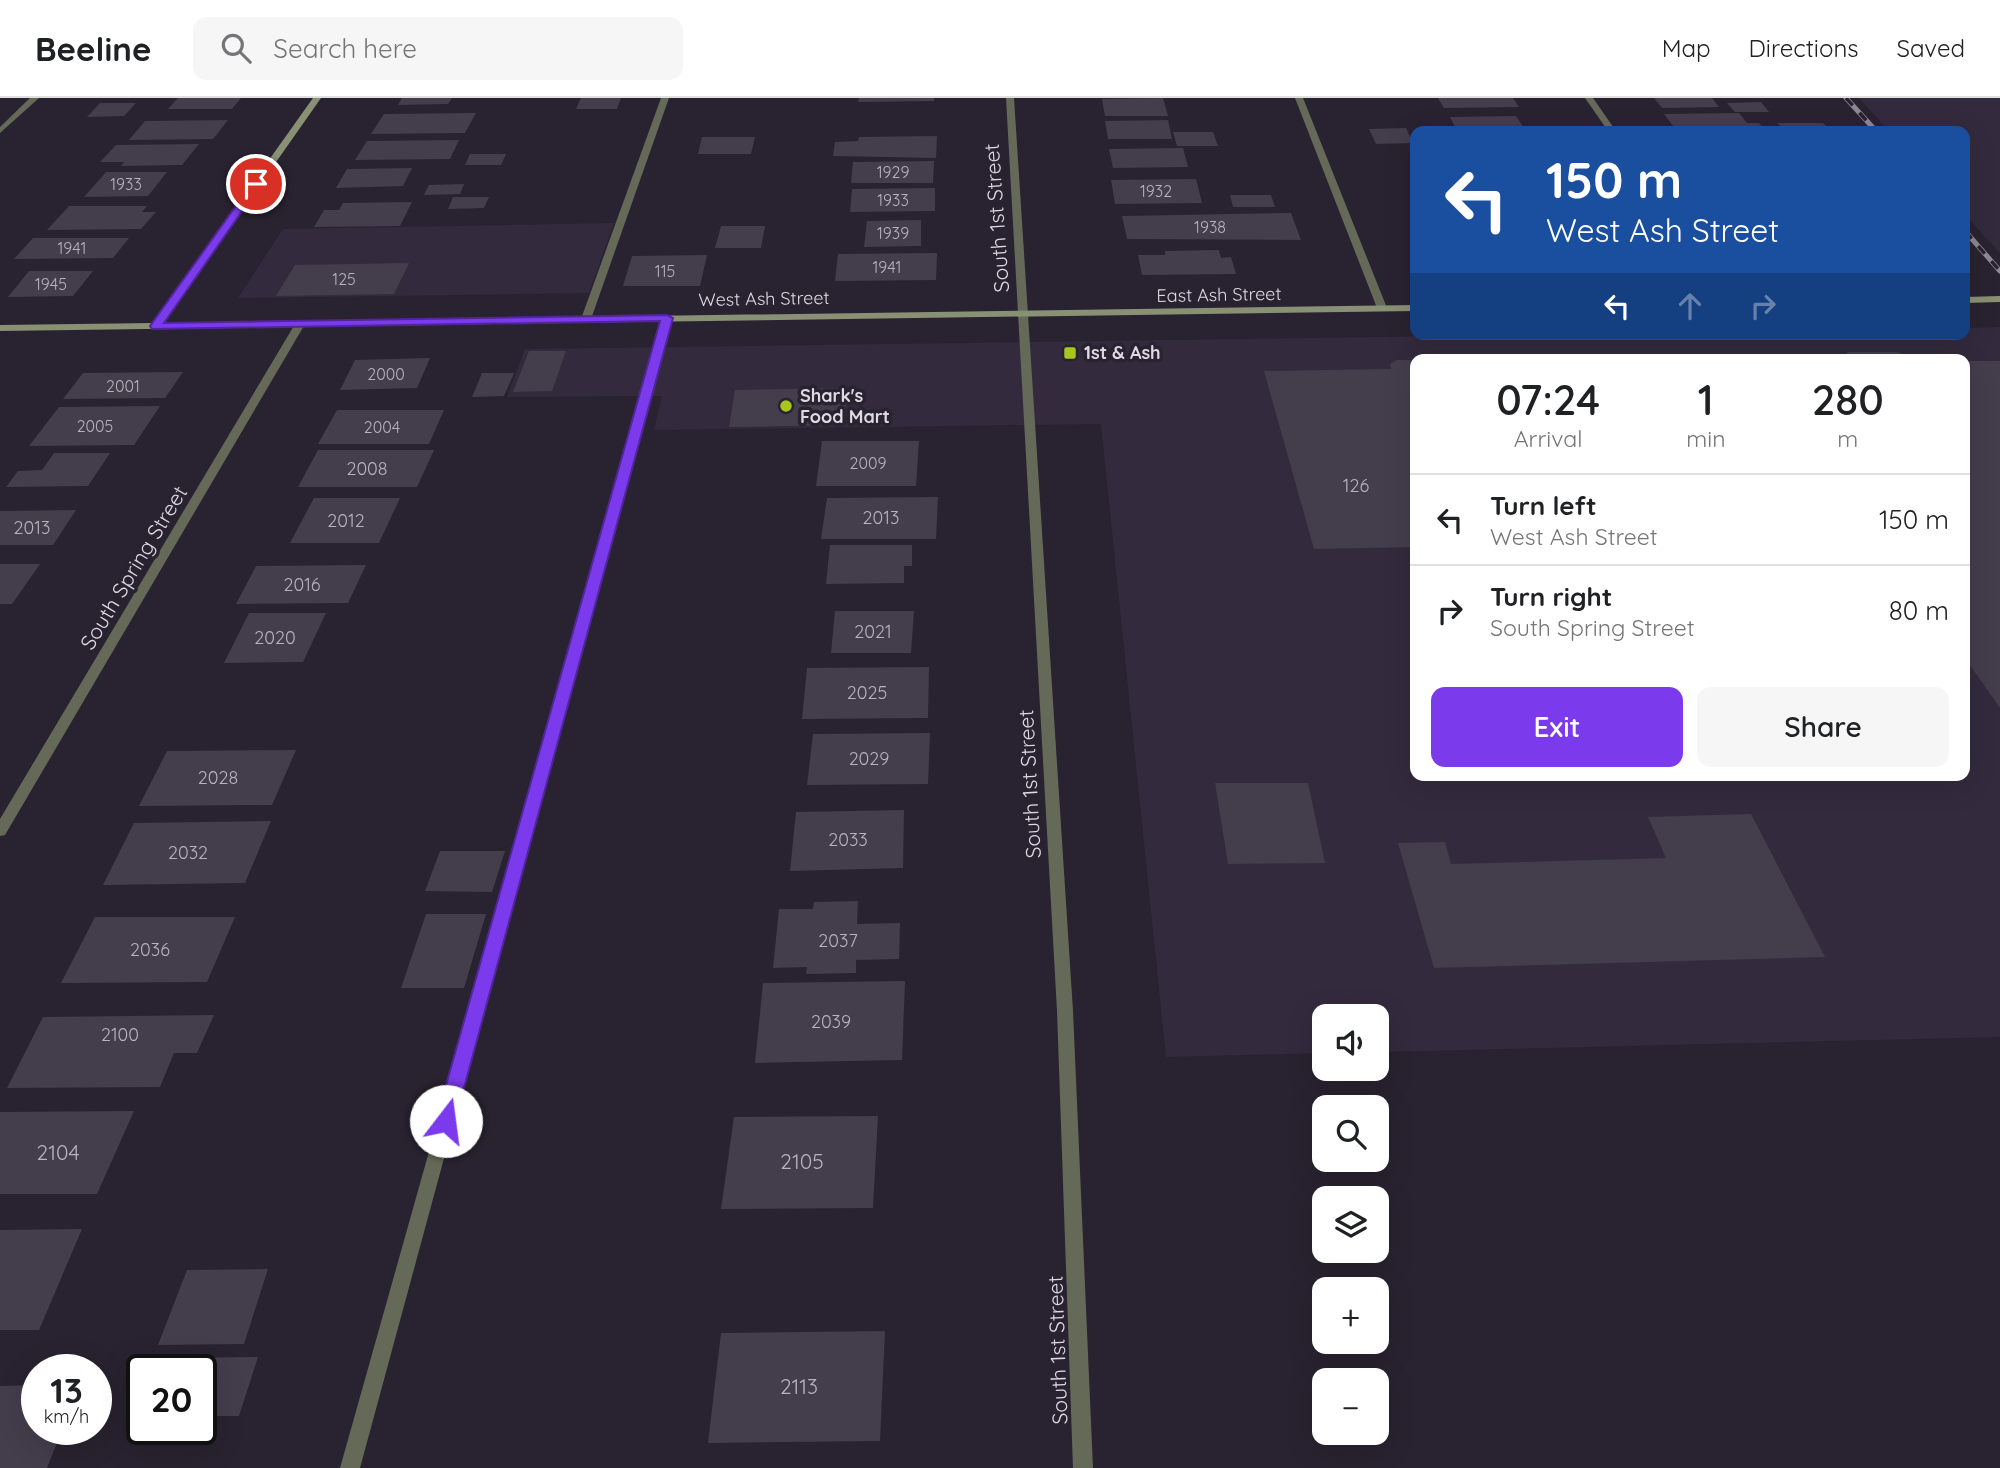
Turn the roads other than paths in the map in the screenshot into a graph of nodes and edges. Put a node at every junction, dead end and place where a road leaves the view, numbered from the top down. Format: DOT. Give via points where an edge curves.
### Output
graph roads {
  1 [pos="34,98"];
  2 [pos="317,98"];
  3 [pos="665,98"];
  4 [pos="1010,98"];
  5 [pos="1299,98"];
  6 [pos="1589,98"];
  7 [pos="1609,126"];
  8 [pos="0,131"];
  9 [pos="2000,299"];
  10 [pos="1970,300"];
  11 [pos="1382,308"];
  12 [pos="1410,308"];
  13 [pos="1024,314"];
  14 [pos="667,318"];
  15 [pos="586,319"];
  16 [pos="300,324"];
  17 [pos="156,326"];
  18 [pos="0,328"];
  19 [pos="0,831"];
  20 [pos="350,1468"];
  21 [pos="1083,1468"];
  1 -- 8 [label="street"];
  2 -- 17 [label="street"];
  3 -- 15 [label="street"];
  4 -- 13 [label="street, South 1st Street"];
  5 -- 11 [label="street"];
  6 -- 7 [label="street"];
  9 -- 10 [label="street"];
  11 -- 12 [label="street, East Ash Street"];
  11 -- 13 [label="street, East Ash Street"];
  13 -- 14 [label="street, West Ash Street"];
  13 -- 21 [label="street, South 1st Street" via="1065,1011"];
  14 -- 15 [label="street, West Ash Street"];
  14 -- 20 [label="street"];
  15 -- 16 [label="street, West Ash Street"];
  16 -- 17 [label="street, West Ash Street"];
  16 -- 19 [label="street, South Spring Street"];
  17 -- 18 [label="street, West Ash Street"];
}
